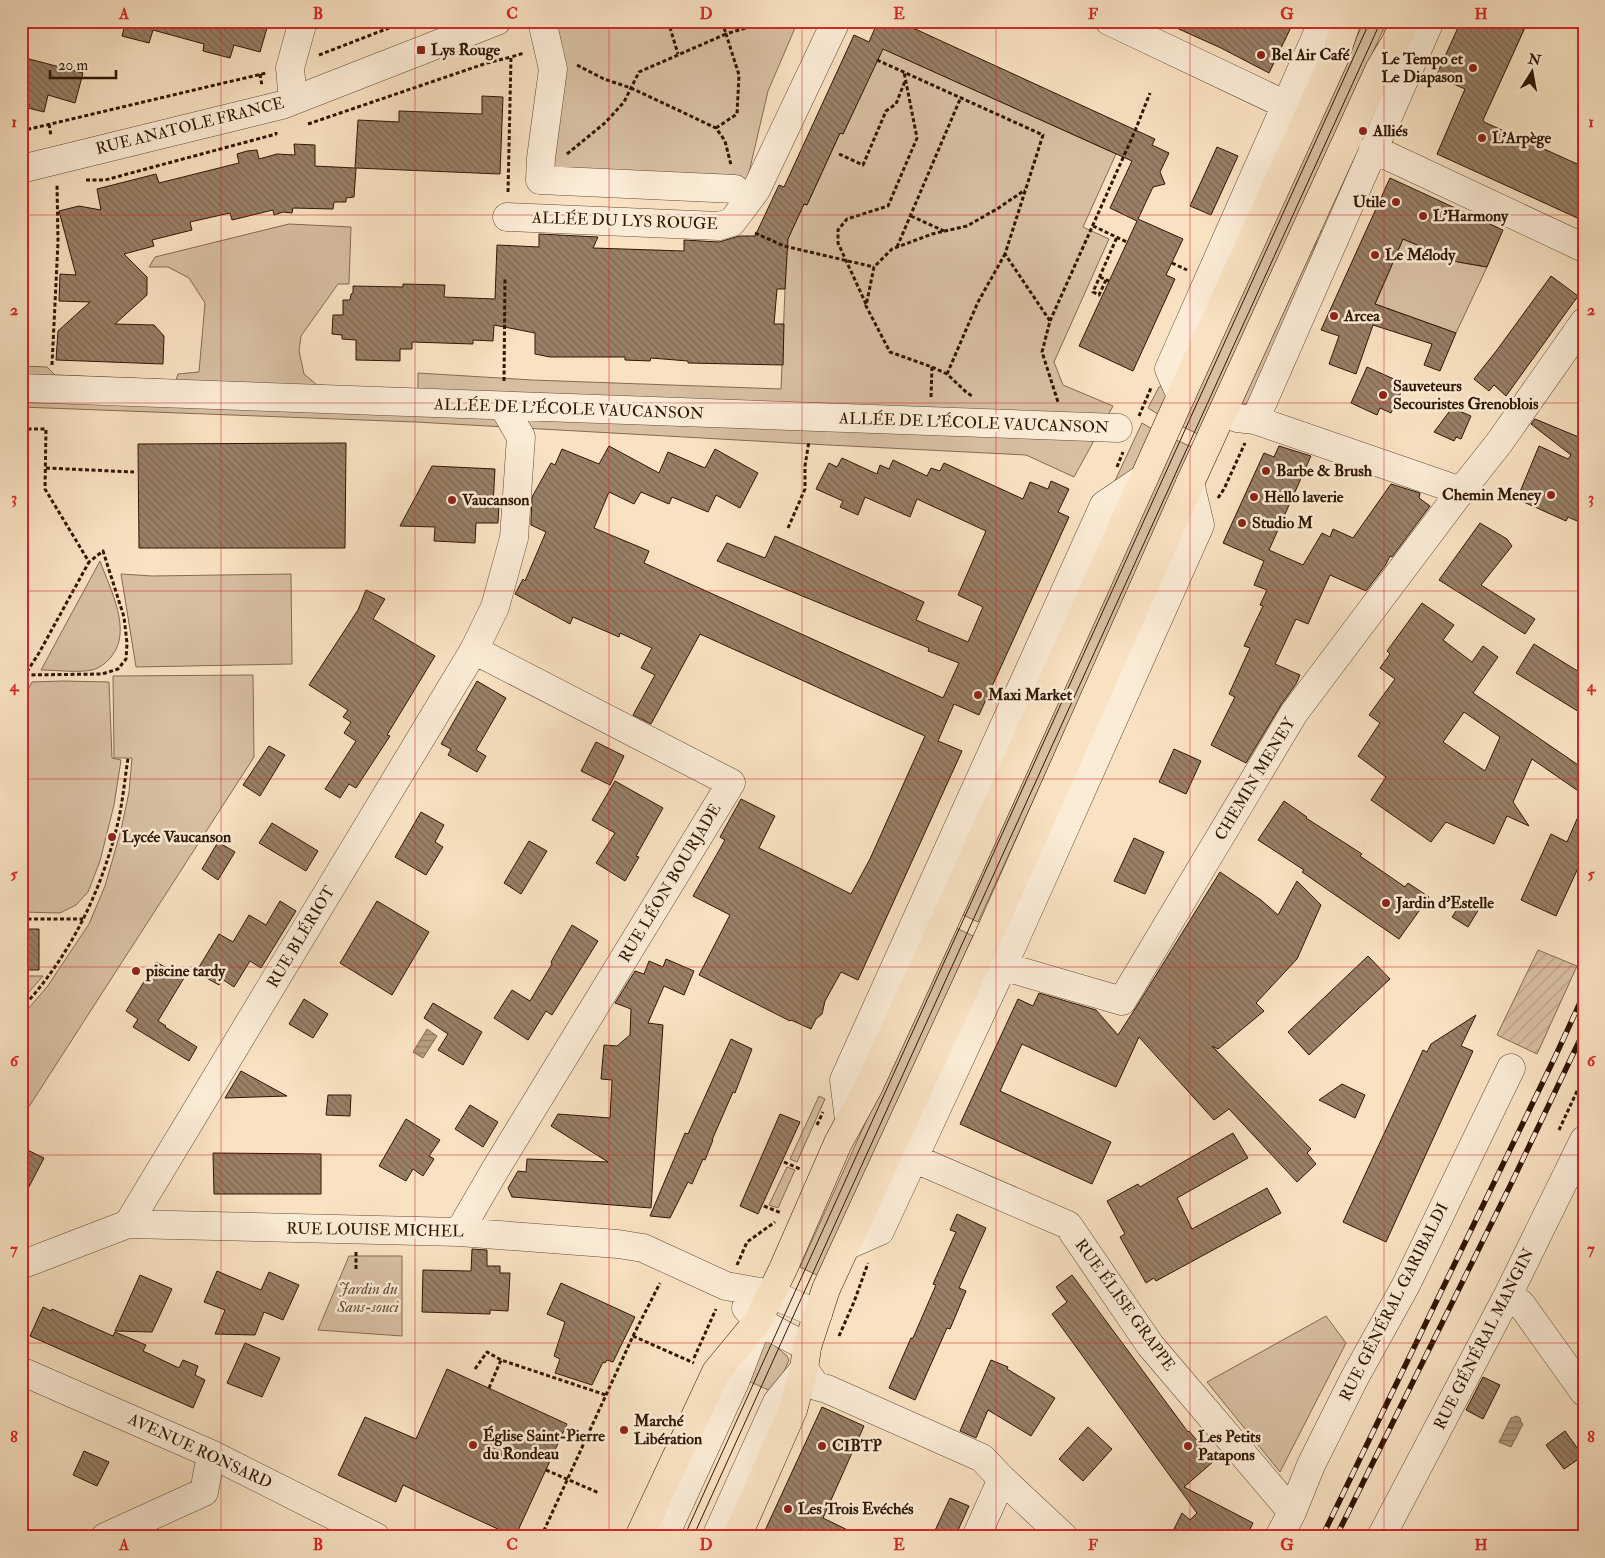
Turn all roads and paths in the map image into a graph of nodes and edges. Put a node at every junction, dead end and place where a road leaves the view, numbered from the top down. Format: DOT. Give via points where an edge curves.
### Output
graph roads {
  1 [pos="303,21"];
  2 [pos="407,21"];
  3 [pos="497,21"];
  4 [pos="668,21"];
  5 [pos="722,21"];
  6 [pos="768,21"];
  7 [pos="836,21"];
  8 [pos="1108,21"];
  9 [pos="1323,21"];
  10 [pos="1346,21"];
  11 [pos="1405,21"];
  12 [pos="1430,21"];
  13 [pos="545,33"];
  14 [pos="726,34"];
  15 [pos="678,54"];
  16 [pos="511,57"];
  17 [pos="877,60"];
  18 [pos="571,62"];
  19 [pos="290,68"];
  20 [pos="904,72"];
  21 [pos="906,80"];
  22 [pos="631,88"];
  23 [pos="1150,93"];
  24 [pos="961,97"];
  25 [pos="293,100"];
  26 [pos="1286,105"];
  27 [pos="304,125"];
  28 [pos="716,128"];
  29 [pos="21,131"];
  30 [pos="286,131"];
  31 [pos="276,134"];
  32 [pos="1374,149"];
  33 [pos="839,154"];
  34 [pos="21,169"];
  35 [pos="57,180"];
  36 [pos="540,180"];
  37 [pos="746,189"];
  38 [pos="1026,189"];
  39 [pos="507,216"];
  40 [pos="911,216"];
  41 [pos="1093,226"];
  42 [pos="944,231"];
  43 [pos="1117,237"];
  44 [pos="1127,242"];
  45 [pos="897,247"];
  46 [pos="1584,248"];
  47 [pos="1006,254"];
  48 [pos="1172,263"];
  49 [pos="1189,271"];
  50 [pos="1100,277"];
  51 [pos="505,279"];
  52 [pos="866,306"];
  53 [pos="1050,321"];
  54 [pos="1584,322"];
  55 [pos="947,374"];
  56 [pos="21,388"];
  57 [pos="51,388"];
  58 [pos="1181,396"];
  59 [pos="503,406"];
  60 [pos="1221,417"];
  61 [pos="810,418"];
  62 [pos="1255,420"];
  63 [pos="930,422"];
  64 [pos="1066,426"];
  65 [pos="1118,428"];
  66 [pos="21,429"];
  67 [pos="46,468"];
  68 [pos="134,472"];
  69 [pos="1190,483"];
  70 [pos="1461,491"];
  71 [pos="1200,525"];
  72 [pos="788,528"];
  73 [pos="89,562"];
  74 [pos="474,650"];
  75 [pos="25,675"];
  76 [pos="21,680"];
  77 [pos="128,758"];
  78 [pos="21,919"];
  79 [pos="83,919"];
  80 [pos="1002,966"];
  81 [pos="21,1009"];
  82 [pos="1511,1068"];
  83 [pos="1584,1140"];
  84 [pos="913,1158"];
  85 [pos="784,1162"];
  86 [pos="806,1171"];
  87 [pos="764,1206"];
  88 [pos="781,1213"];
  89 [pos="128,1224"];
  90 [pos="459,1232"];
  91 [pos="846,1246"];
  92 [pos="672,1260"];
  93 [pos="21,1265"];
  94 [pos="726,1286"];
  95 [pos="771,1294"];
  96 [pos="1508,1295"];
  97 [pos="818,1314"];
  98 [pos="758,1321"];
  99 [pos="633,1336"];
  100 [pos="805,1358"];
  101 [pos="501,1360"];
  102 [pos="697,1364"];
  103 [pos="475,1369"];
  104 [pos="21,1371"];
  105 [pos="489,1388"];
  106 [pos="1584,1392"];
  107 [pos="606,1396"];
  108 [pos="211,1454"];
  109 [pos="546,1470"];
  110 [pos="567,1479"];
  111 [pos="1002,1479"];
  112 [pos="599,1493"];
  113 [pos="1292,1512"];
  114 [pos="104,1537"];
  115 [pos="376,1537"];
  116 [pos="541,1537"];
  117 [pos="639,1537"];
  118 [pos="664,1537"];
  119 [pos="716,1537"];
  120 [pos="737,1537"];
  121 [pos="976,1537"];
  122 [pos="1064,1537"];
  123 [pos="1280,1537"];
  124 [pos="1381,1537"];
  1 -- 19 [label="street"];
  2 -- 19 [label="path"];
  3 -- 25 [label="street, RUE ANATOLE FRANCE"];
  4 -- 15 [label="path"];
  5 -- 14 [label="path"];
  6 -- 14 [label="path"];
  7 -- 37 [label="street, ALLÉE DU LYS ROUGE"];
  8 -- 26 [label="street"];
  9 -- 26 [label="street"];
  10 -- 58 [label="main road" via="1334,59"];
  11 -- 60 [label="main road" via="1379,70"];
  12 -- 32 [label="street"];
  13 -- 16 [label="path"];
  13 -- 36 [label="street" via="553,69"];
  14 -- 15 [label="path"];
  14 -- 28 [label="path" via="739,75 737,114"];
  15 -- 22 [label="path" via="638,72"];
  16 -- 27 [label="path"];
  16 -- 39 [label="path"];
  17 -- 20 [label="path"];
  18 -- 22 [label="path"];
  19 -- 25 [label="street"];
  19 -- 29 [label="path"];
  20 -- 21 [label="path"];
  20 -- 24 [label="path"];
  21 -- 33 [label="path" via="896,104 886,111 863,165"];
  21 -- 52 [label="path" via="917,138 888,206 847,219 838,230 838,243"];
  22 -- 28 [label="path"];
  22 -- 36 [label="path" via="624,102 606,122"];
  23 -- 41 [label="path"];
  24 -- 38 [label="path" via="1043,135"];
  24 -- 40 [label="path"];
  25 -- 34 [label="street, RUE ANATOLE FRANCE" via="268,109"];
  26 -- 58 [label="street" via="1169,369"];
  28 -- 37 [label="path" via="725,141 735,178"];
  30 -- 31 [label="path"];
  32 -- 46 [label="street"];
  32 -- 62 [label="street"];
  35 -- 57 [label="path" via="58,242"];
  36 -- 37 [label="street"];
  37 -- 39 [label="street, ALLÉE DU LYS ROUGE" via="732,222 719,226"];
  38 -- 42 [label="path" via="967,226"];
  38 -- 47 [label="path"];
  40 -- 42 [label="path"];
  40 -- 45 [label="path"];
  41 -- 43 [label="path"];
  41 -- 53 [label="path"];
  42 -- 45 [label="path"];
  43 -- 44 [label="path"];
  43 -- 50 [label="path"];
  45 -- 52 [label="path" via="874,267"];
  47 -- 53 [label="path"];
  47 -- 55 [label="path" via="978,302"];
  48 -- 49 [label="path"];
  50 -- 50 [label="path" via="1093,292 1099,295 1107,280"];
  51 -- 59 [label="path"];
  52 -- 63 [label="path" via="890,352 932,367"];
  53 -- 64 [label="path" via="1042,352"];
  54 -- 70 [label="street, CHEMIN MENEY" via="1500,442"];
  56 -- 57 [label="street, ALLÉE DE L'ÉCOLE VAUCANSON"];
  57 -- 59 [label="street, ALLÉE DE L'ÉCOLE VAUCANSON"];
  58 -- 95 [label="main road" via="948,914 869,1086 849,1120"];
  59 -- 61 [label="street, ALLÉE DE L'ÉCOLE VAUCANSON"];
  59 -- 74 [label="street" via="521,436 514,538 495,607"];
  60 -- 62 [label="street"];
  60 -- 69 [label="main road"];
  61 -- 63 [label="street, ALLÉE DE L'ÉCOLE VAUCANSON"];
  61 -- 72 [label="path" via="805,489"];
  62 -- 70 [label="street"];
  62 -- 71 [label="path" via="1224,489"];
  63 -- 64 [label="street, ALLÉE DE L'ÉCOLE VAUCANSON"];
  64 -- 65 [label="street, ALLÉE DE L'ÉCOLE VAUCANSON"];
  66 -- 67 [label="path" via="46,429"];
  67 -- 68 [label="path"];
  67 -- 73 [label="path" via="45,489"];
  69 -- 71 [label="street"];
  69 -- 91 [label="main road" via="990,933"];
  70 -- 80 [label="street, CHEMIN MENEY" via="1294,713 1122,1001"];
  71 -- 80 [label="street"];
  73 -- 75 [label="path"];
  73 -- 75 [label="path" via="103,551 124,617 126,659 118,669 102,674"];
  74 -- 89 [label="street, RUE BLÉRIOT"];
  74 -- 90 [label="street, RUE LÉON BOURJADE" via="731,784"];
  75 -- 76 [label="path"];
  77 -- 79 [label="path" via="110,850"];
  78 -- 79 [label="path"];
  79 -- 81 [label="path" via="55,968"];
  80 -- 84 [label="street"];
  82 -- 113 [label="street, RUE GÉNÉRAL GARIBALDI" via="1406,1285 1311,1465"];
  83 -- 96 [label="street, RUE GÉNÉRAL MANGIN"];
  84 -- 91 [label="street" via="880,1231"];
  84 -- 113 [label="street, RUE ÉLISE GRAPPE" via="1068,1225 1150,1344"];
  85 -- 86 [label="path"];
  87 -- 88 [label="path"];
  89 -- 90 [label="street, RUE LOUISE MICHEL"];
  89 -- 93 [label="street, RUE LOUISE MICHEL"];
  90 -- 92 [label="street, RUE LOUISE MICHEL" via="618,1244 643,1248"];
  91 -- 97 [label="main road"];
  92 -- 94 [label="street, RUE LOUISE MICHEL"];
  92 -- 99 [label="path"];
  94 -- 95 [label="street, RUE LOUISE MICHEL"];
  94 -- 98 [label="street, RUE LOUISE MICHEL"];
  95 -- 97 [label="street, RUE LOUISE MICHEL"];
  95 -- 98 [label="main road"];
  96 -- 106 [label="street" via="1521,1304"];
  96 -- 124 [label="street, RUE GÉNÉRAL MANGIN"];
  97 -- 100 [label="main road"];
  98 -- 100 [label="street, RUE LOUISE MICHEL"];
  98 -- 117 [label="main road" via="716,1372"];
  98 -- 118 [label="street" via="735,1382"];
  99 -- 102 [label="path"];
  99 -- 107 [label="path"];
  100 -- 111 [label="street" via="816,1386 982,1458"];
  100 -- 119 [label="street" via="777,1402"];
  100 -- 120 [label="main road" via="794,1410"];
  101 -- 103 [label="path" via="487,1352"];
  101 -- 105 [label="path"];
  101 -- 107 [label="path"];
  104 -- 108 [label="street, AVENUE RONSARD"];
  107 -- 110 [label="path"];
  108 -- 114 [label="street" via="204,1492"];
  108 -- 115 [label="street, AVENUE RONSARD"];
  109 -- 110 [label="path"];
  110 -- 112 [label="path"];
  110 -- 116 [label="path"];
  111 -- 121 [label="street"];
  111 -- 122 [label="street"];
  113 -- 123 [label="street, RUE GÉNÉRAL GARIBALDI"];
}
